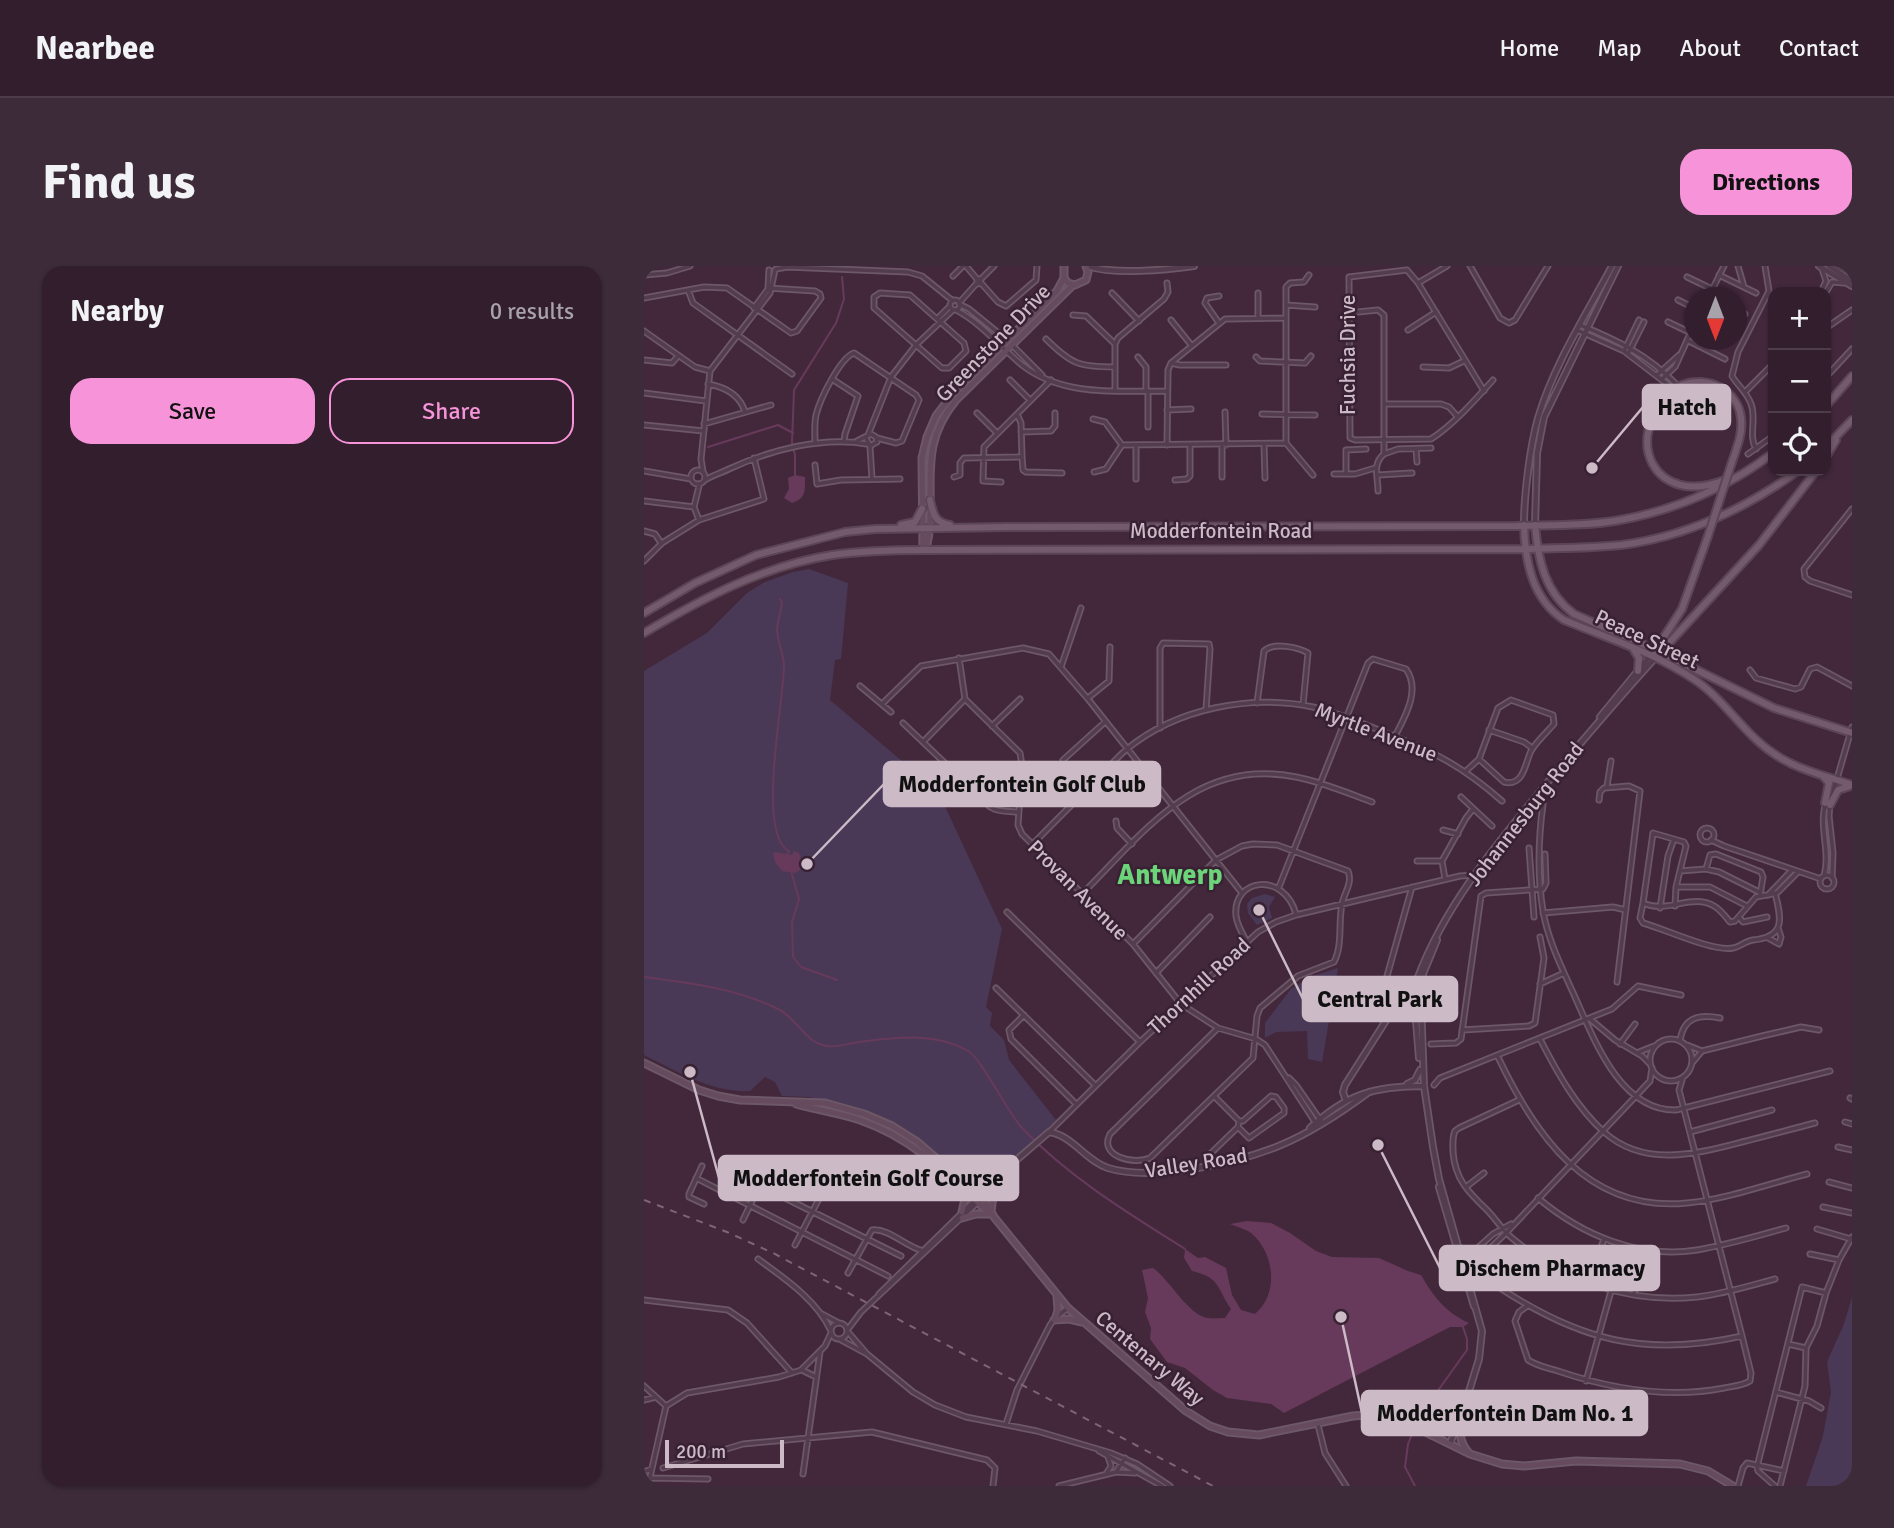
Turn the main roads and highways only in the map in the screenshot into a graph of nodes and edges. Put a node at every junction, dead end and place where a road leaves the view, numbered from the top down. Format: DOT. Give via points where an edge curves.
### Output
graph roads {
  1 [pos="1064,266"];
  2 [pos="1087,266"];
  3 [pos="1064,278"];
  4 [pos="1073,285"];
  5 [pos="1009,343"];
  6 [pos="1004,348"];
  7 [pos="1852,376"];
  8 [pos="1831,401"];
  9 [pos="1852,420"];
  10 [pos="1839,435"];
  11 [pos="1831,442"];
  12 [pos="1831,449"];
  13 [pos="1768,457"];
  14 [pos="1749,470"];
  15 [pos="1790,476"];
  16 [pos="1812,476"];
  17 [pos="930,500"];
  18 [pos="922,509"];
  19 [pos="1524,525"];
  20 [pos="1535,525"];
  21 [pos="1008,527"];
  22 [pos="926,528"];
  23 [pos="875,529"];
  24 [pos="1525,549"];
  25 [pos="1537,549"];
  26 [pos="925,550"];
  27 [pos="644,613"];
  28 [pos="644,632"];
  29 [pos="1672,640"];
  30 [pos="1634,649"];
  31 [pos="1655,654"];
  32 [pos="1675,660"];
  33 [pos="1638,671"];
  34 [pos="1851,731"];
  35 [pos="1815,772"];
  36 [pos="1852,786"];
  37 [pos="644,1063"];
  38 [pos="964,1184"];
  39 [pos="992,1214"];
  40 [pos="1057,1297"];
  41 [pos="1085,1323"];
  42 [pos="1462,1412"];
  43 [pos="1458,1423"];
  44 [pos="1428,1433"];
  45 [pos="1471,1454"];
  46 [pos="1736,1486"];
  1 -- 3 [label="main road"];
  2 -- 4 [label="main road, Greenstone Drive" via="1083,283"];
  3 -- 4 [label="main road"];
  3 -- 5 [label="main road, Greenstone Drive"];
  4 -- 5 [label="main road, Greenstone Drive"];
  5 -- 6 [label="main road, Greenstone Drive"];
  6 -- 17 [label="main road, Greenstone Drive" via="941,420 930,455"];
  6 -- 18 [label="main road, Greenstone Drive" via="952,395 936,416 922,458"];
  7 -- 8 [label="main road"];
  9 -- 10 [label="main road"];
  10 -- 11 [label="main road"];
  10 -- 12 [label="main road"];
  13 -- 14 [label="main road, Modderfontein Road"];
  14 -- 20 [label="main road, Modderfontein Road" via="1698,497 1643,515 1599,523"];
  14 -- 31 [label="main road, bridge" via="1703,487 1672,484 1660,475 1650,456 1648,432 1656,410 1677,389 1694,382 1712,384 1733,400 1741,428 1732,461 1708,536 1682,609"];
  15 -- 25 [label="main road, Modderfontein Road" via="1739,507 1670,535 1621,545"];
  16 -- 29 [label="main road" via="1764,539"];
  17 -- 21 [label="main road" via="933,515 941,523"];
  17 -- 22 [label="main road, Greenstone Drive"];
  18 -- 22 [label="main road, Greenstone Drive"];
  18 -- 23 [label="main road" via="912,524"];
  19 -- 20 [label="main road, Modderfontein Road"];
  19 -- 21 [label="main road, Modderfontein Road"];
  19 -- 24 [label="main road, Peace Street"];
  20 -- 25 [label="main road, Peace Street"];
  21 -- 22 [label="main road, Modderfontein Road"];
  22 -- 23 [label="main road, Modderfontein Road"];
  22 -- 26 [label="main road, Greenstone Drive"];
  23 -- 27 [label="main road, Modderfontein Road" via="817,538 756,555"];
  24 -- 25 [label="main road, Modderfontein Road"];
  24 -- 26 [label="main road, Modderfontein Road"];
  24 -- 30 [label="main road, Peace Street" via="1532,579 1554,613"];
  25 -- 31 [label="main road, Peace Street" via="1549,586 1563,606"];
  26 -- 28 [label="main road, Modderfontein Road" via="829,556 767,572 705,597"];
  29 -- 31 [label="main road"];
  29 -- 32 [label="main road"];
  30 -- 31 [label="main road, Peace Street"];
  30 -- 33 [label="main road"];
  31 -- 32 [label="main road, Peace Street"];
  31 -- 35 [label="main road, Peace Street" via="1711,691 1773,754"];
  32 -- 34 [label="main road, Peace Street" via="1774,708"];
  35 -- 36 [label="main road, Peace Street"];
  35 -- 36 [label="main road" via="1829,783 1828,804 1839,790"];
  37 -- 38 [label="main road, Centenary Way" via="718,1096 825,1103 864,1114 916,1141"];
  38 -- 39 [label="main road, Centenary Way"];
  38 -- 39 [label="main road" via="992,1186"];
  38 -- 39 [label="main road" via="962,1215"];
  39 -- 40 [label="main road, Centenary Way"];
  40 -- 41 [label="main road, Centenary Way"];
  40 -- 41 [label="main road" via="1055,1318"];
  41 -- 44 [label="main road, Centenary Way" via="1186,1411 1228,1432 1272,1433 1384,1414"];
  42 -- 45 [label="main road" via="1460,1439"];
  43 -- 44 [label="main road" via="1446,1431"];
  44 -- 45 [label="main road, Centenary Way"];
  45 -- 46 [label="main road, Centenary Way" via="1517,1466 1576,1461 1681,1464 1708,1471"];
}
